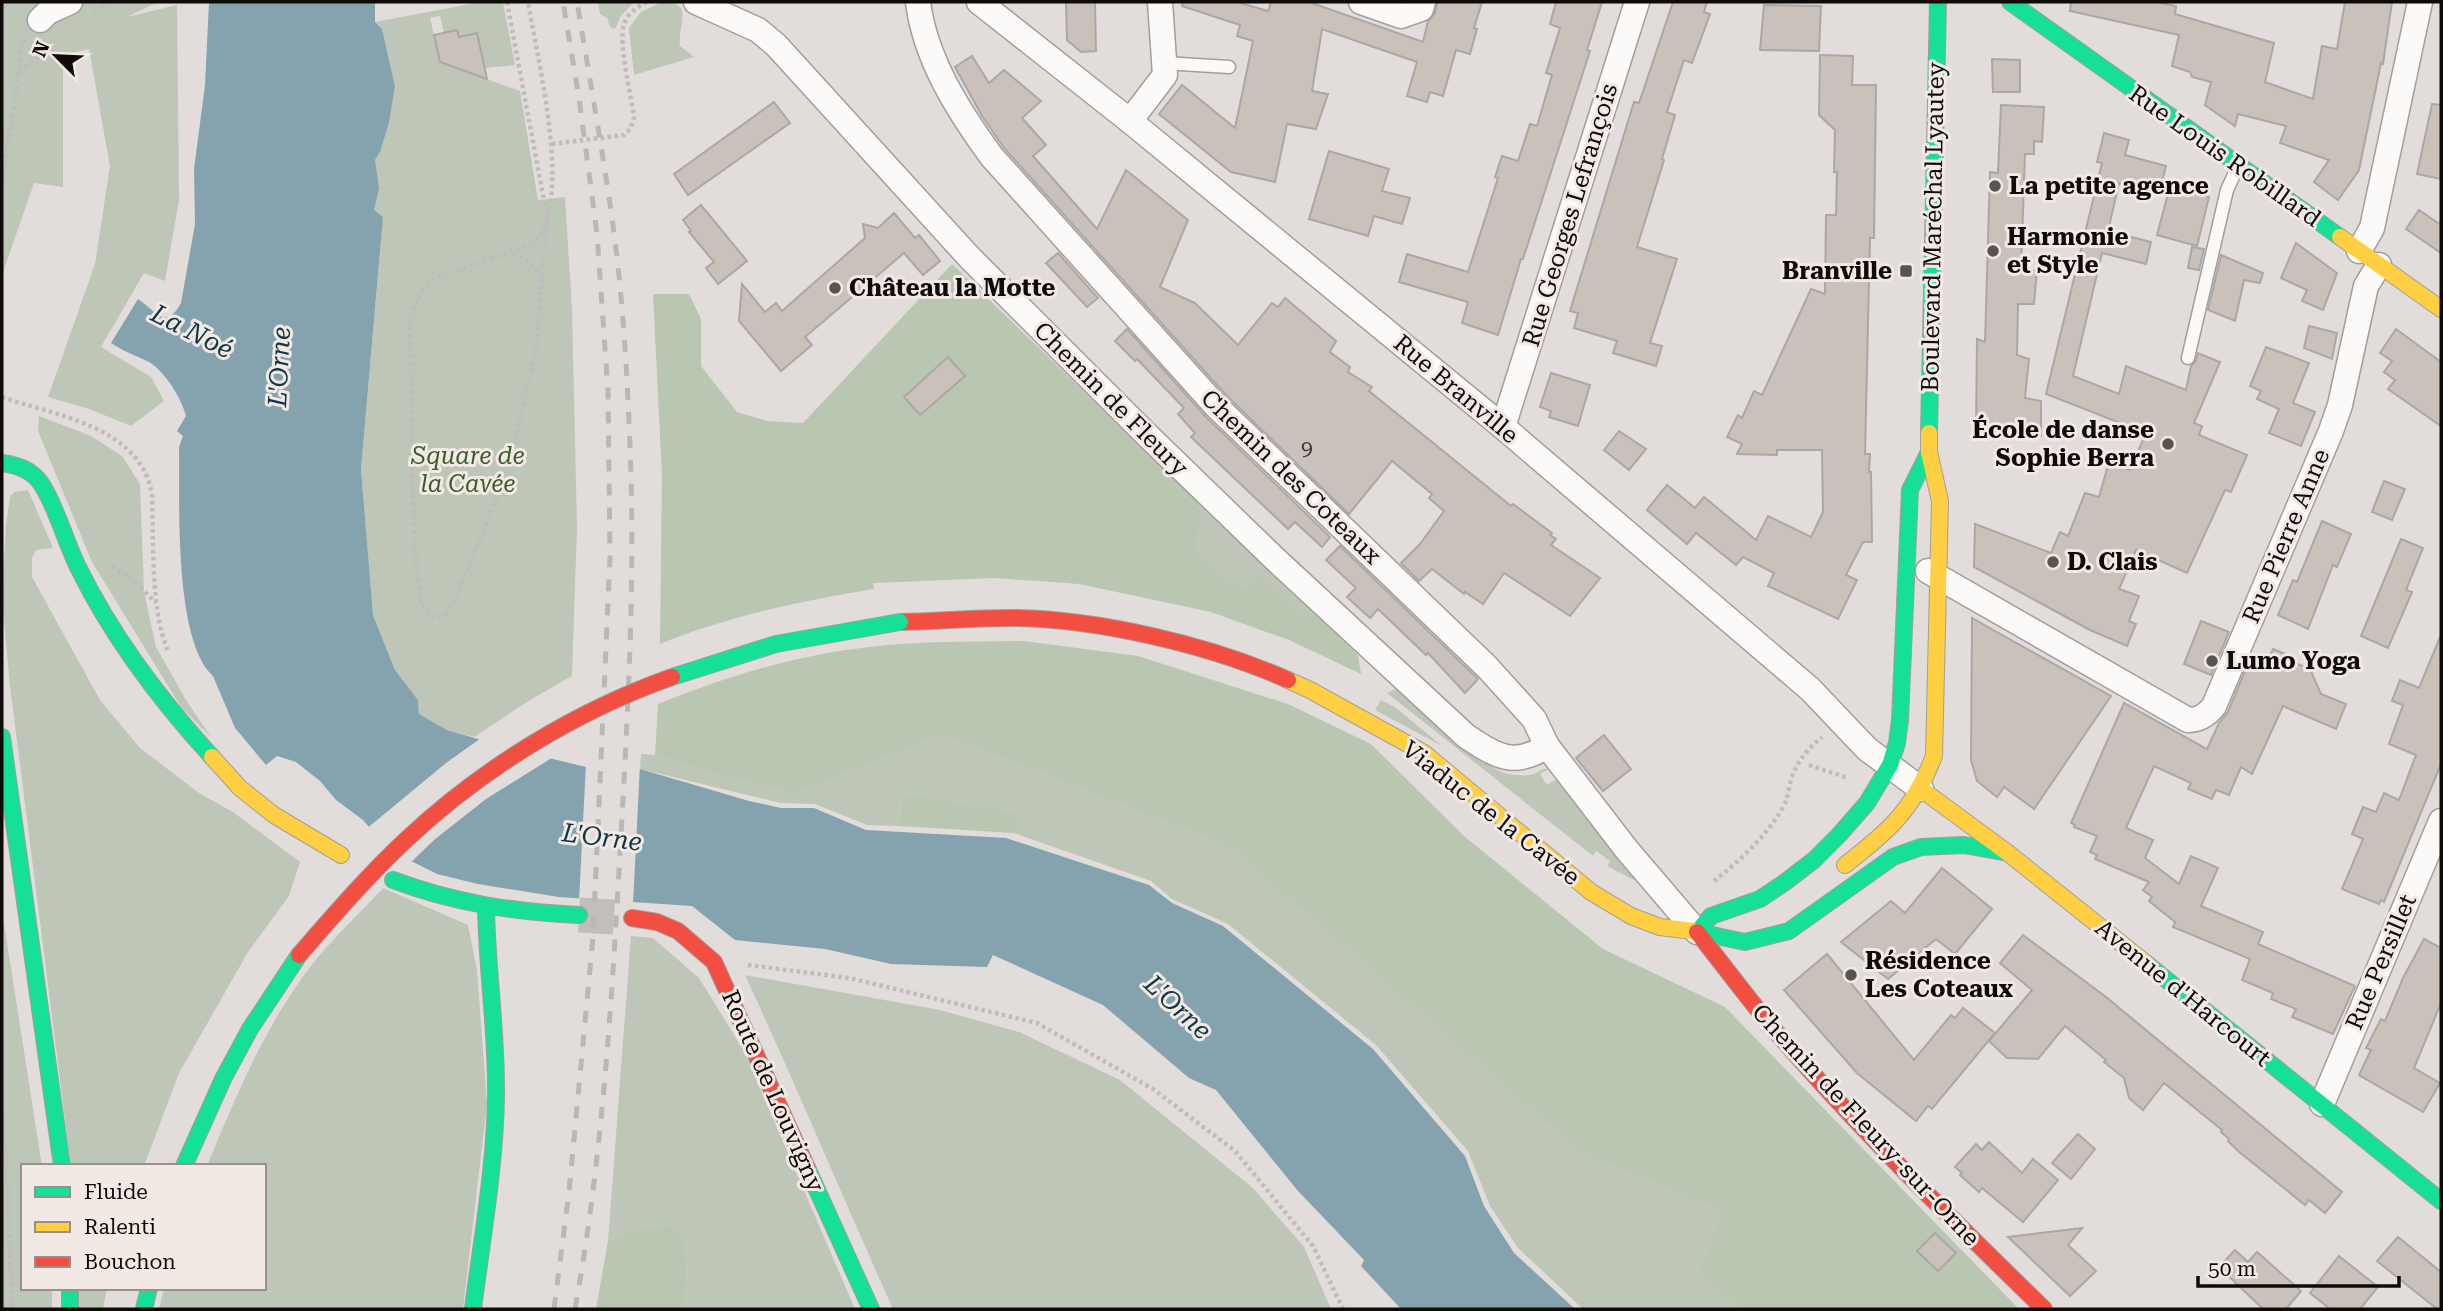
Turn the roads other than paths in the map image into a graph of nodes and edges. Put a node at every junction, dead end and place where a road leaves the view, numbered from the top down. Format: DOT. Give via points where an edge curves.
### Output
graph roads {
  1 [pos="70,2"];
  2 [pos="696,2"];
  3 [pos="918,2"];
  4 [pos="979,2"];
  5 [pos="1160,2"];
  6 [pos="1362,2"];
  7 [pos="1423,2"];
  8 [pos="1636,2"];
  9 [pos="1938,2"];
  10 [pos="2010,2"];
  11 [pos="2420,2"];
  12 [pos="33,28"];
  13 [pos="1164,63"];
  14 [pos="1228,67"];
  15 [pos="1130,121"];
  16 [pos="2239,166"];
  17 [pos="2369,258"];
  18 [pos="2441,309"];
  19 [pos="2188,358"];
  20 [pos="1503,427"];
  21 [pos="1929,452"];
  22 [pos="2,463"];
  23 [pos="1906,558"];
  24 [pos="1938,577"];
  25 [pos="2,737"];
  26 [pos="1547,746"];
  27 [pos="1890,765"];
  28 [pos="1921,789"];
  29 [pos="2441,821"];
  30 [pos="2007,853"];
  31 [pos="341,855"];
  32 [pos="1832,875"];
  33 [pos="393,880"];
  34 [pos="486,908"];
  35 [pos="579,915"];
  36 [pos="632,918"];
  37 [pos="1770,920"];
  38 [pos="1697,932"];
  39 [pos="1745,942"];
  40 [pos="2322,1104"];
  41 [pos="62,1164"];
  42 [pos="185,1164"];
  43 [pos="2441,1201"];
  44 [pos="70,1290"];
  45 [pos="149,1290"];
  46 [pos="70,1309"];
  47 [pos="144,1309"];
  48 [pos="472,1309"];
  49 [pos="871,1309"];
  50 [pos="2044,1309"];
  1 -- 12 [label="street" via="48,12"];
  2 -- 26 [label="street, Chemin de Fleury" via="758,30 776,45 990,278 1265,549 1466,736 1509,758 1529,756"];
  3 -- 26 [label="street, Chemin des Coteaux" via="932,53 949,90 992,157 1216,406 1487,667 1534,719"];
  4 -- 15 [label="street, Rue Branville"];
  5 -- 13 [label="street"];
  6 -- 7 [label="street" via="1401,16 1420,9"];
  8 -- 20 [label="street, Rue Georges Lefrançois"];
  9 -- 21 [label="main road, Boulevard Maréchal Lyautey"];
  10 -- 16 [label="main road, Rue Louis Robillard"];
  11 -- 17 [label="street, Rue Pierre Anne"];
  13 -- 14 [label="lane"];
  13 -- 15 [label="street" via="1165,75"];
  15 -- 20 [label="street, Rue Branville"];
  16 -- 17 [label="main road, Rue Louis Robillard"];
  16 -- 19 [label="lane" via="2227,190"];
  17 -- 18 [label="main road, Rue Louis Robillard"];
  17 -- 24 [label="street, Rue Pierre Anne" via="2331,431 2208,714 2189,720"];
  20 -- 27 [label="street, Rue Branville" via="1811,690 1867,749"];
  21 -- 23 [label="main road, Boulevard Maréchal Lyautey" via="1910,490"];
  21 -- 24 [label="main road, Boulevard Maréchal Lyautey" via="1940,500"];
  22 -- 31 [label="main road" via="22,466 43,484 79,570 126,649 179,721 240,788 274,816"];
  23 -- 24 [label="street, Rue Pierre Anne"];
  23 -- 27 [label="main road, Boulevard Maréchal Lyautey" via="1900,720"];
  24 -- 28 [label="main road, Boulevard Maréchal Lyautey" via="1934,755"];
  25 -- 41 [label="main road"];
  26 -- 38 [label="street, Chemin des Coteaux"];
  27 -- 28 [label="street, Rue Branville"];
  27 -- 38 [label="main road, Boulevard Maréchal Lyautey" via="1861,811 1814,860 1759,899 1711,916"];
  28 -- 30 [label="main road, Avenue d'Harcourt"];
  28 -- 32 [label="main road, Boulevard Maréchal Lyautey" via="1889,829"];
  29 -- 40 [label="street, Rue Persillet"];
  30 -- 39 [label="main road" via="1961,844 1915,848 1893,857 1789,931"];
  30 -- 40 [label="main road, Avenue d'Harcourt"];
  33 -- 34 [label="main road"];
  34 -- 35 [label="main road"];
  34 -- 48 [label="main road" via="496,1069 494,1133"];
  36 -- 49 [label="main road, Route de Louvigny" via="674,928 714,962"];
  37 -- 39 [label="main road"];
  38 -- 39 [label="main road, Viaduc de la Cavée"];
  38 -- 42 [label="main road, Viaduc de la Cavée, bridge" via="1660,927 1591,892 1424,753 1274,674 1179,643 1089,625 1014,618 900,622 808,637 725,659 638,691 578,720 491,773 412,834 299,956 244,1039"];
  38 -- 50 [label="main road, Chemin de Fleury-sur-Orne" via="1748,999 1835,1097"];
  40 -- 43 [label="main road, Avenue d'Harcourt"];
  44 -- 46 [label="main road"];
  45 -- 47 [label="main road"];
}
